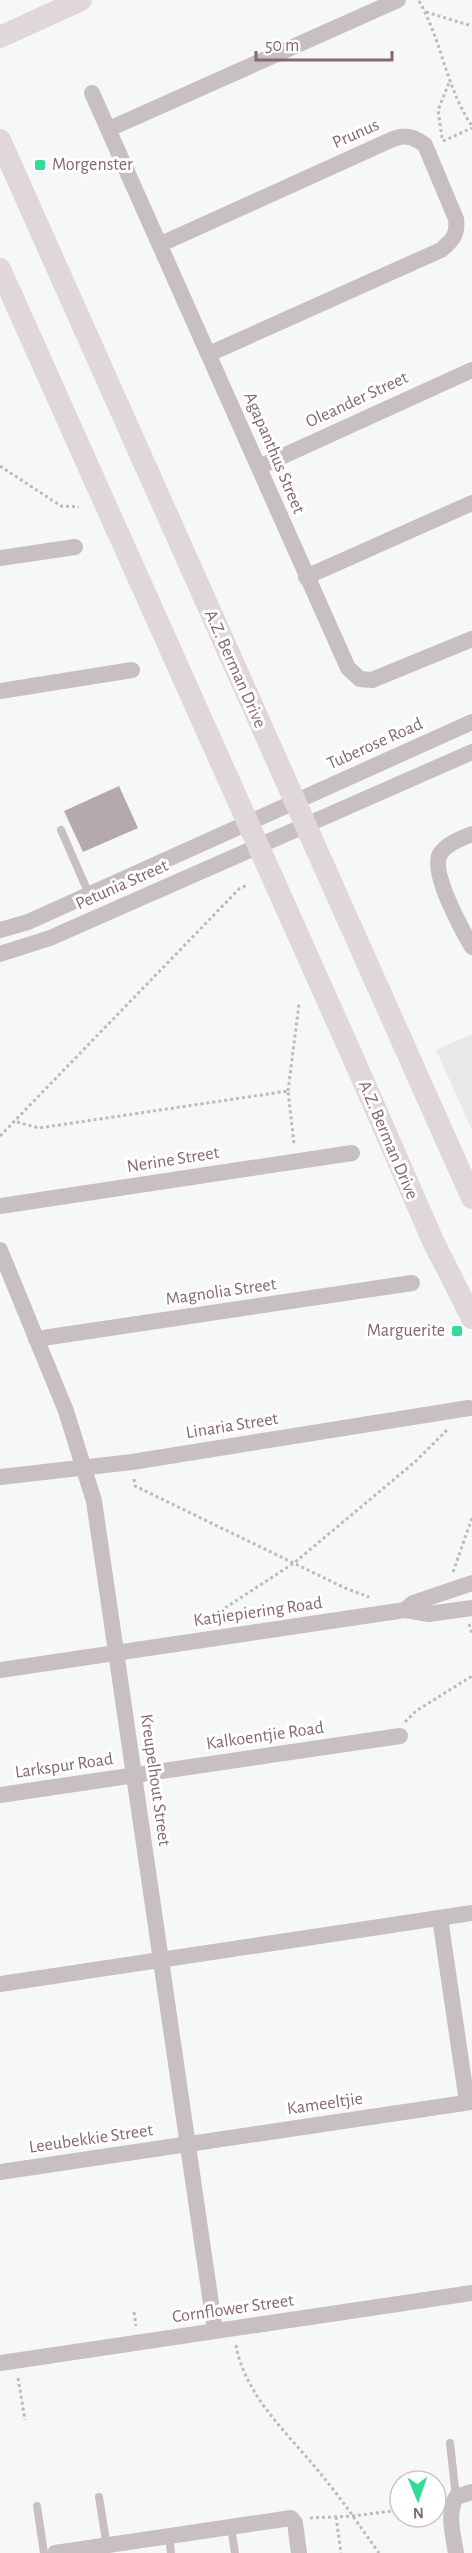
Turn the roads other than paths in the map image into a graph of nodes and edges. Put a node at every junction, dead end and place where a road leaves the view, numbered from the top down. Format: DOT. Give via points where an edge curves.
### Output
graph roads {
  1 [pos="81,0"];
  2 [pos="398,0"];
  3 [pos="0,37"];
  4 [pos="92,93"];
  5 [pos="109,129"];
  6 [pos="0,140"];
  7 [pos="161,244"];
  8 [pos="0,269"];
  9 [pos="209,354"];
  10 [pos="472,370"];
  11 [pos="259,467"];
  12 [pos="472,503"];
  13 [pos="75,547"];
  14 [pos="0,558"];
  15 [pos="306,577"];
  16 [pos="472,639"];
  17 [pos="132,670"];
  18 [pos="0,691"];
  19 [pos="472,722"];
  20 [pos="472,752"];
  21 [pos="294,801"];
  22 [pos="248,821"];
  23 [pos="306,826"];
  24 [pos="61,830"];
  25 [pos="472,834"];
  26 [pos="258,847"];
  27 [pos="89,894"];
  28 [pos="0,930"];
  29 [pos="472,947"];
  30 [pos="0,954"];
  31 [pos="352,1153"];
  32 [pos="472,1198"];
  33 [pos="0,1206"];
  34 [pos="0,1250"];
  35 [pos="412,1283"];
  36 [pos="472,1318"];
  37 [pos="36,1339"];
  38 [pos="469,1408"];
  39 [pos="83,1465"];
  40 [pos="0,1477"];
  41 [pos="472,1583"];
  42 [pos="405,1610"];
  43 [pos="470,1615"];
  44 [pos="116,1653"];
  45 [pos="0,1670"];
  46 [pos="400,1736"];
  47 [pos="135,1776"];
  48 [pos="0,1795"];
  49 [pos="472,1913"];
  50 [pos="440,1918"];
  51 [pos="162,1960"];
  52 [pos="0,1984"];
  53 [pos="470,2102"];
  54 [pos="188,2144"];
  55 [pos="0,2172"];
  56 [pos="472,2293"];
  57 [pos="215,2331"];
  58 [pos="7,2362"];
  59 [pos="450,2443"];
  60 [pos="464,2495"];
  61 [pos="99,2497"];
  62 [pos="37,2506"];
  63 [pos="231,2527"];
  64 [pos="170,2545"];
  65 [pos="107,2549"];
  66 [pos="44,2553"];
  67 [pos="55,2553"];
  68 [pos="236,2553"];
  69 [pos="299,2553"];
  70 [pos="456,2553"];
  1 -- 3 [label="main road"];
  2 -- 5 [label="street"];
  4 -- 5 [label="street, Agapanthus Street"];
  5 -- 7 [label="street, Agapanthus Street"];
  6 -- 21 [label="main road, A.Z. Berman Drive"];
  7 -- 9 [label="street, Agapanthus Street"];
  7 -- 9 [label="street, Prunus" via="393,138 415,137 425,145 456,219 458,231 452,242"];
  8 -- 22 [label="main road, A.Z. Berman Drive"];
  9 -- 11 [label="street, Agapanthus Street"];
  10 -- 11 [label="street, Oleander Street"];
  11 -- 15 [label="street, Agapanthus Street"];
  12 -- 15 [label="street"];
  13 -- 14 [label="street"];
  15 -- 16 [label="street, Agapanthus Street" via="348,668 360,679 386,675"];
  17 -- 18 [label="street"];
  19 -- 21 [label="street, Tuberose Road"];
  20 -- 23 [label="street"];
  21 -- 22 [label="street, Tuberose Road"];
  21 -- 23 [label="main road, A.Z. Berman Drive"];
  22 -- 26 [label="main road, A.Z. Berman Drive"];
  22 -- 27 [label="street, Petunia Street"];
  23 -- 26 [label="street, Petunia Street"];
  23 -- 32 [label="main road, A.Z. Berman Drive"];
  24 -- 27 [label="lane"];
  25 -- 29 [label="street" via="448,845 439,856 438,868"];
  26 -- 30 [label="street, Petunia Street" via="50,938"];
  26 -- 36 [label="main road, A.Z. Berman Drive" via="399,1168"];
  27 -- 28 [label="street, Petunia Street" via="28,922"];
  31 -- 33 [label="street, Nerine Street"];
  34 -- 37 [label="street, Kreupelhout Street"];
  35 -- 37 [label="street, Magnolia Street"];
  37 -- 39 [label="street, Kreupelhout Street"];
  38 -- 39 [label="street, Linaria Street" via="132,1462"];
  39 -- 40 [label="street, Linaria Street"];
  39 -- 44 [label="street, Kreupelhout Street" via="94,1501"];
  41 -- 42 [label="street, Katjiepiering Road" via="413,1603"];
  42 -- 43 [label="street, Katjiepiering Road"];
  42 -- 44 [label="street, Katjiepiering Road"];
  44 -- 45 [label="street, Katjiepiering Road"];
  44 -- 47 [label="street, Kreupelhout Street"];
  46 -- 47 [label="street, Kalkoentjie Road"];
  47 -- 48 [label="street, Larkspur Road"];
  47 -- 51 [label="street, Kreupelhout Street"];
  49 -- 50 [label="street"];
  50 -- 51 [label="street"];
  50 -- 53 [label="street, Kameeltjie"];
  51 -- 52 [label="street"];
  51 -- 54 [label="street, Kreupelhout Street"];
  53 -- 54 [label="street, Kameeltjie"];
  54 -- 55 [label="street, Leeubekkie Street"];
  54 -- 57 [label="street, Kreupelhout Street"];
  56 -- 57 [label="street, Cornflower Street"];
  57 -- 58 [label="street, Cornflower Street"];
  59 -- 60 [label="lane"];
  60 -- 70 [label="street" via="451,2517"];
  61 -- 65 [label="lane"];
  62 -- 66 [label="lane"];
  63 -- 64 [label="street"];
  63 -- 68 [label="lane"];
  63 -- 69 [label="street" via="294,2518"];
  64 -- 65 [label="street"];
  65 -- 67 [label="street"];
}
